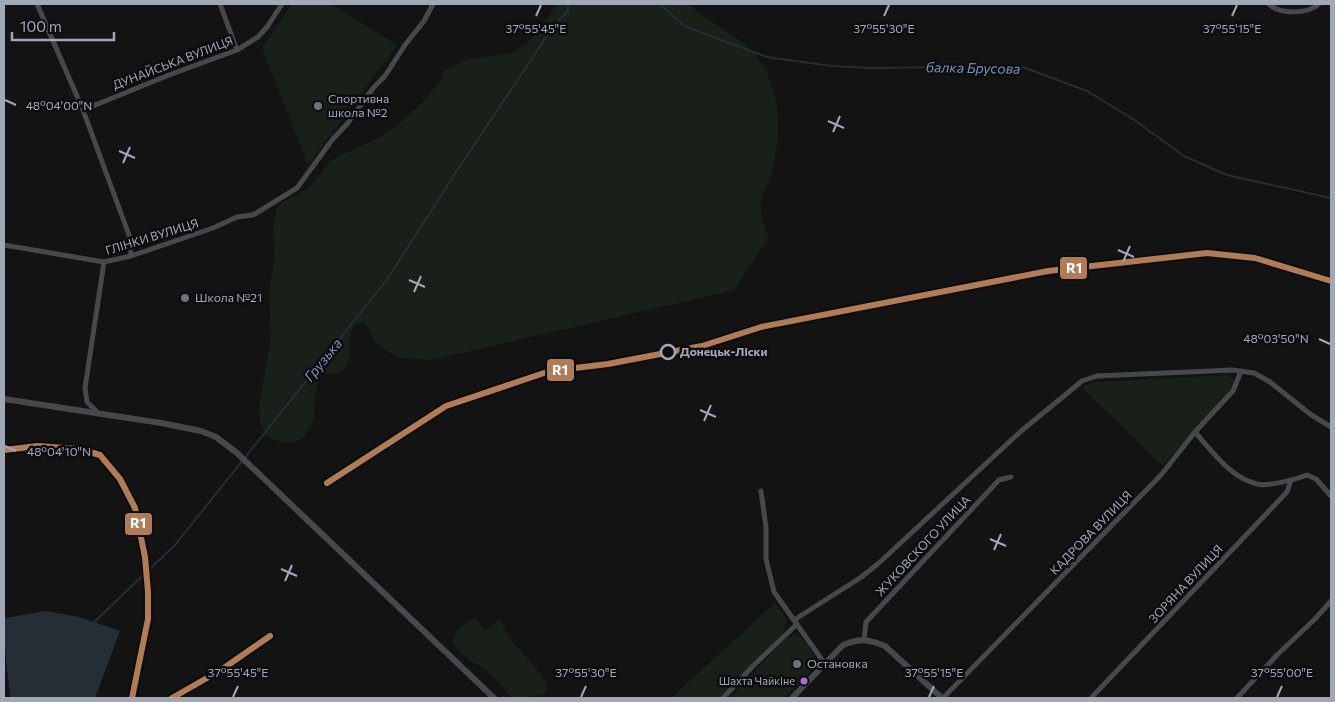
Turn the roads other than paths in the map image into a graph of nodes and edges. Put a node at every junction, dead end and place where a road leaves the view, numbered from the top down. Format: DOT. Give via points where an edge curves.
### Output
graph roads {
  1 [pos="37,4"];
  2 [pos="220,4"];
  3 [pos="282,4"];
  4 [pos="432,4"];
  5 [pos="1269,4"];
  6 [pos="1319,4"];
  7 [pos="237,50"];
  8 [pos="83,110"];
  9 [pos="4,245"];
  10 [pos="131,256"];
  11 [pos="104,262"];
  12 [pos="1241,371"];
  13 [pos="4,399"];
  14 [pos="99,414"];
  15 [pos="1331,428"];
  16 [pos="1195,432"];
  17 [pos="1011,477"];
  18 [pos="1291,480"];
  19 [pos="760,491"];
  20 [pos="1331,496"];
  21 [pos="1331,601"];
  22 [pos="795,622"];
  23 [pos="864,640"];
  24 [pos="825,664"];
  25 [pos="494,698"];
  26 [pos="723,698"];
  27 [pos="792,698"];
  28 [pos="942,698"];
  29 [pos="1091,698"];
  30 [pos="1237,698"];
  1 -- 8 [label="street"];
  2 -- 7 [label="street"];
  3 -- 7 [label="street, ДУНАЙСЬКА ВУЛИЦЯ" via="268,27"];
  4 -- 10 [label="street, ГЛІНКИ ВУЛИЦЯ" via="424,21 385,76 297,188 252,215 237,217"];
  5 -- 6 [label="street" via="1290,13"];
  7 -- 8 [label="street, ДУНАЙСЬКА ВУЛИЦЯ"];
  8 -- 10 [label="street" via="129,235"];
  9 -- 11 [label="street, ГЛІНКИ ВУЛИЦЯ"];
  10 -- 11 [label="street, ГЛІНКИ ВУЛИЦЯ"];
  11 -- 14 [label="street" via="85,388 87,402"];
  12 -- 15 [label="street" via="1254,373 1270,382"];
  12 -- 16 [label="street, КАДРОВА ВУЛИЦЯ" via="1233,391"];
  12 -- 22 [label="street" via="1097,376 1082,380 1020,432 879,563"];
  13 -- 14 [label="street"];
  14 -- 25 [label="street" via="161,423 216,437 237,453"];
  16 -- 18 [label="street" via="1237,475 1258,485"];
  16 -- 28 [label="street, КАДРОВА ВУЛИЦЯ" via="1161,475"];
  17 -- 23 [label="street, ЖУКОВСКОГО УЛИЦА" via="999,480 866,622"];
  18 -- 20 [label="street" via="1307,475 1316,479"];
  18 -- 29 [label="street, ЗОРЯНА ВУЛИЦЯ" via="1287,492"];
  19 -- 22 [label="street" via="766,527 766,559 774,592"];
  21 -- 30 [label="street"];
  22 -- 24 [label="street"];
  22 -- 26 [label="street"];
  23 -- 24 [label="street" via="843,645"];
  23 -- 28 [label="street" via="885,646"];
  24 -- 27 [label="street"];
}
